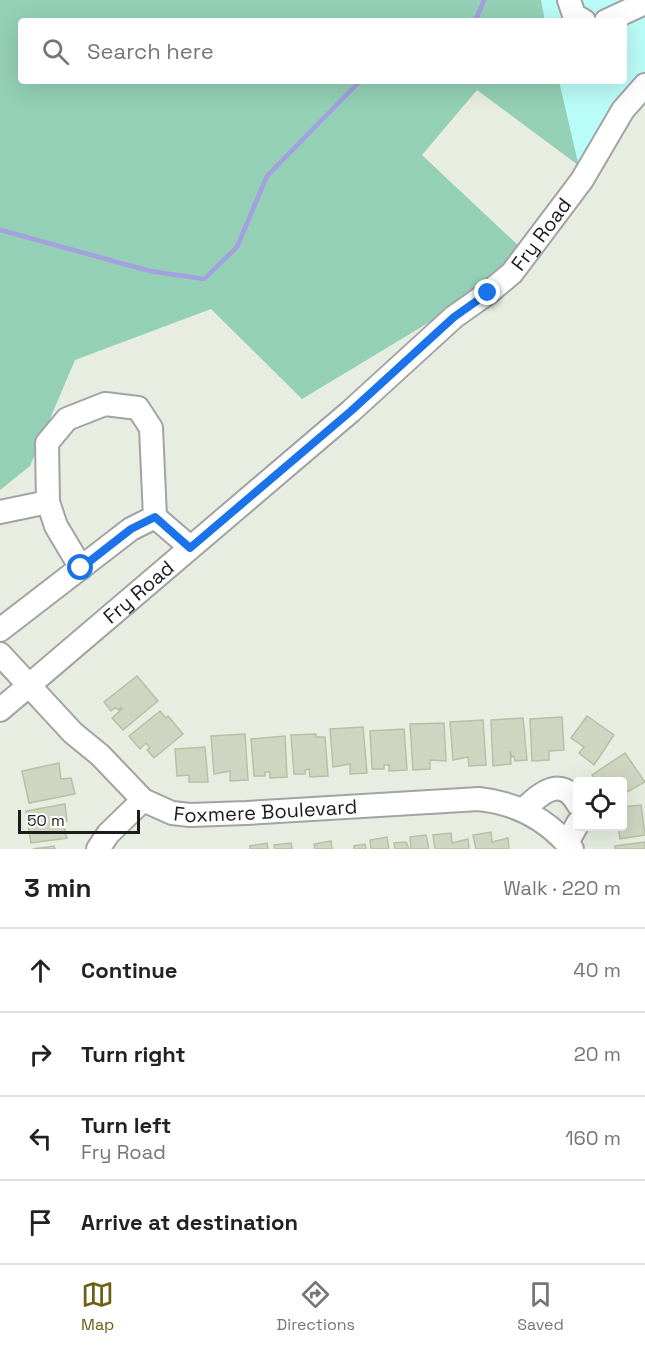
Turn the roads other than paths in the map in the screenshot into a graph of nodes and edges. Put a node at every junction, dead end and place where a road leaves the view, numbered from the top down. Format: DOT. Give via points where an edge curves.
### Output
graph roads {
  1 [pos="569,0"];
  2 [pos="645,3"];
  3 [pos="580,18"];
  4 [pos="612,18"];
  5 [pos="645,85"];
  6 [pos="48,502"];
  7 [pos="0,512"];
  8 [pos="155,517"];
  9 [pos="190,548"];
  10 [pos="81,568"];
  11 [pos="0,630"];
  12 [pos="0,654"];
  13 [pos="30,685"];
  14 [pos="0,710"];
  15 [pos="573,797"];
  16 [pos="143,800"];
  17 [pos="523,810"];
  18 [pos="572,838"];
  19 [pos="98,849"];
  1 -- 3 [label="street" via="574,15"];
  2 -- 4 [label="street"];
  5 -- 9 [label="street, Fry Road" via="623,110 582,180 512,273 454,317"];
  6 -- 7 [label="street"];
  6 -- 8 [label="street" via="47,443 67,419 105,404 138,408 151,428"];
  6 -- 10 [label="street"];
  8 -- 9 [label="street"];
  8 -- 10 [label="street" via="131,529"];
  9 -- 13 [label="street, Fry Road"];
  10 -- 11 [label="street"];
  12 -- 13 [label="street, Foxmere Boulevard"];
  13 -- 14 [label="street, Fry Road"];
  13 -- 16 [label="street, Foxmere Boulevard"];
  15 -- 17 [label="street" via="554,788"];
  16 -- 17 [label="street, Foxmere Boulevard" via="172,813 190,815 479,799"];
  16 -- 19 [label="street"];
  17 -- 18 [label="street, Foxmere Boulevard"];
}
